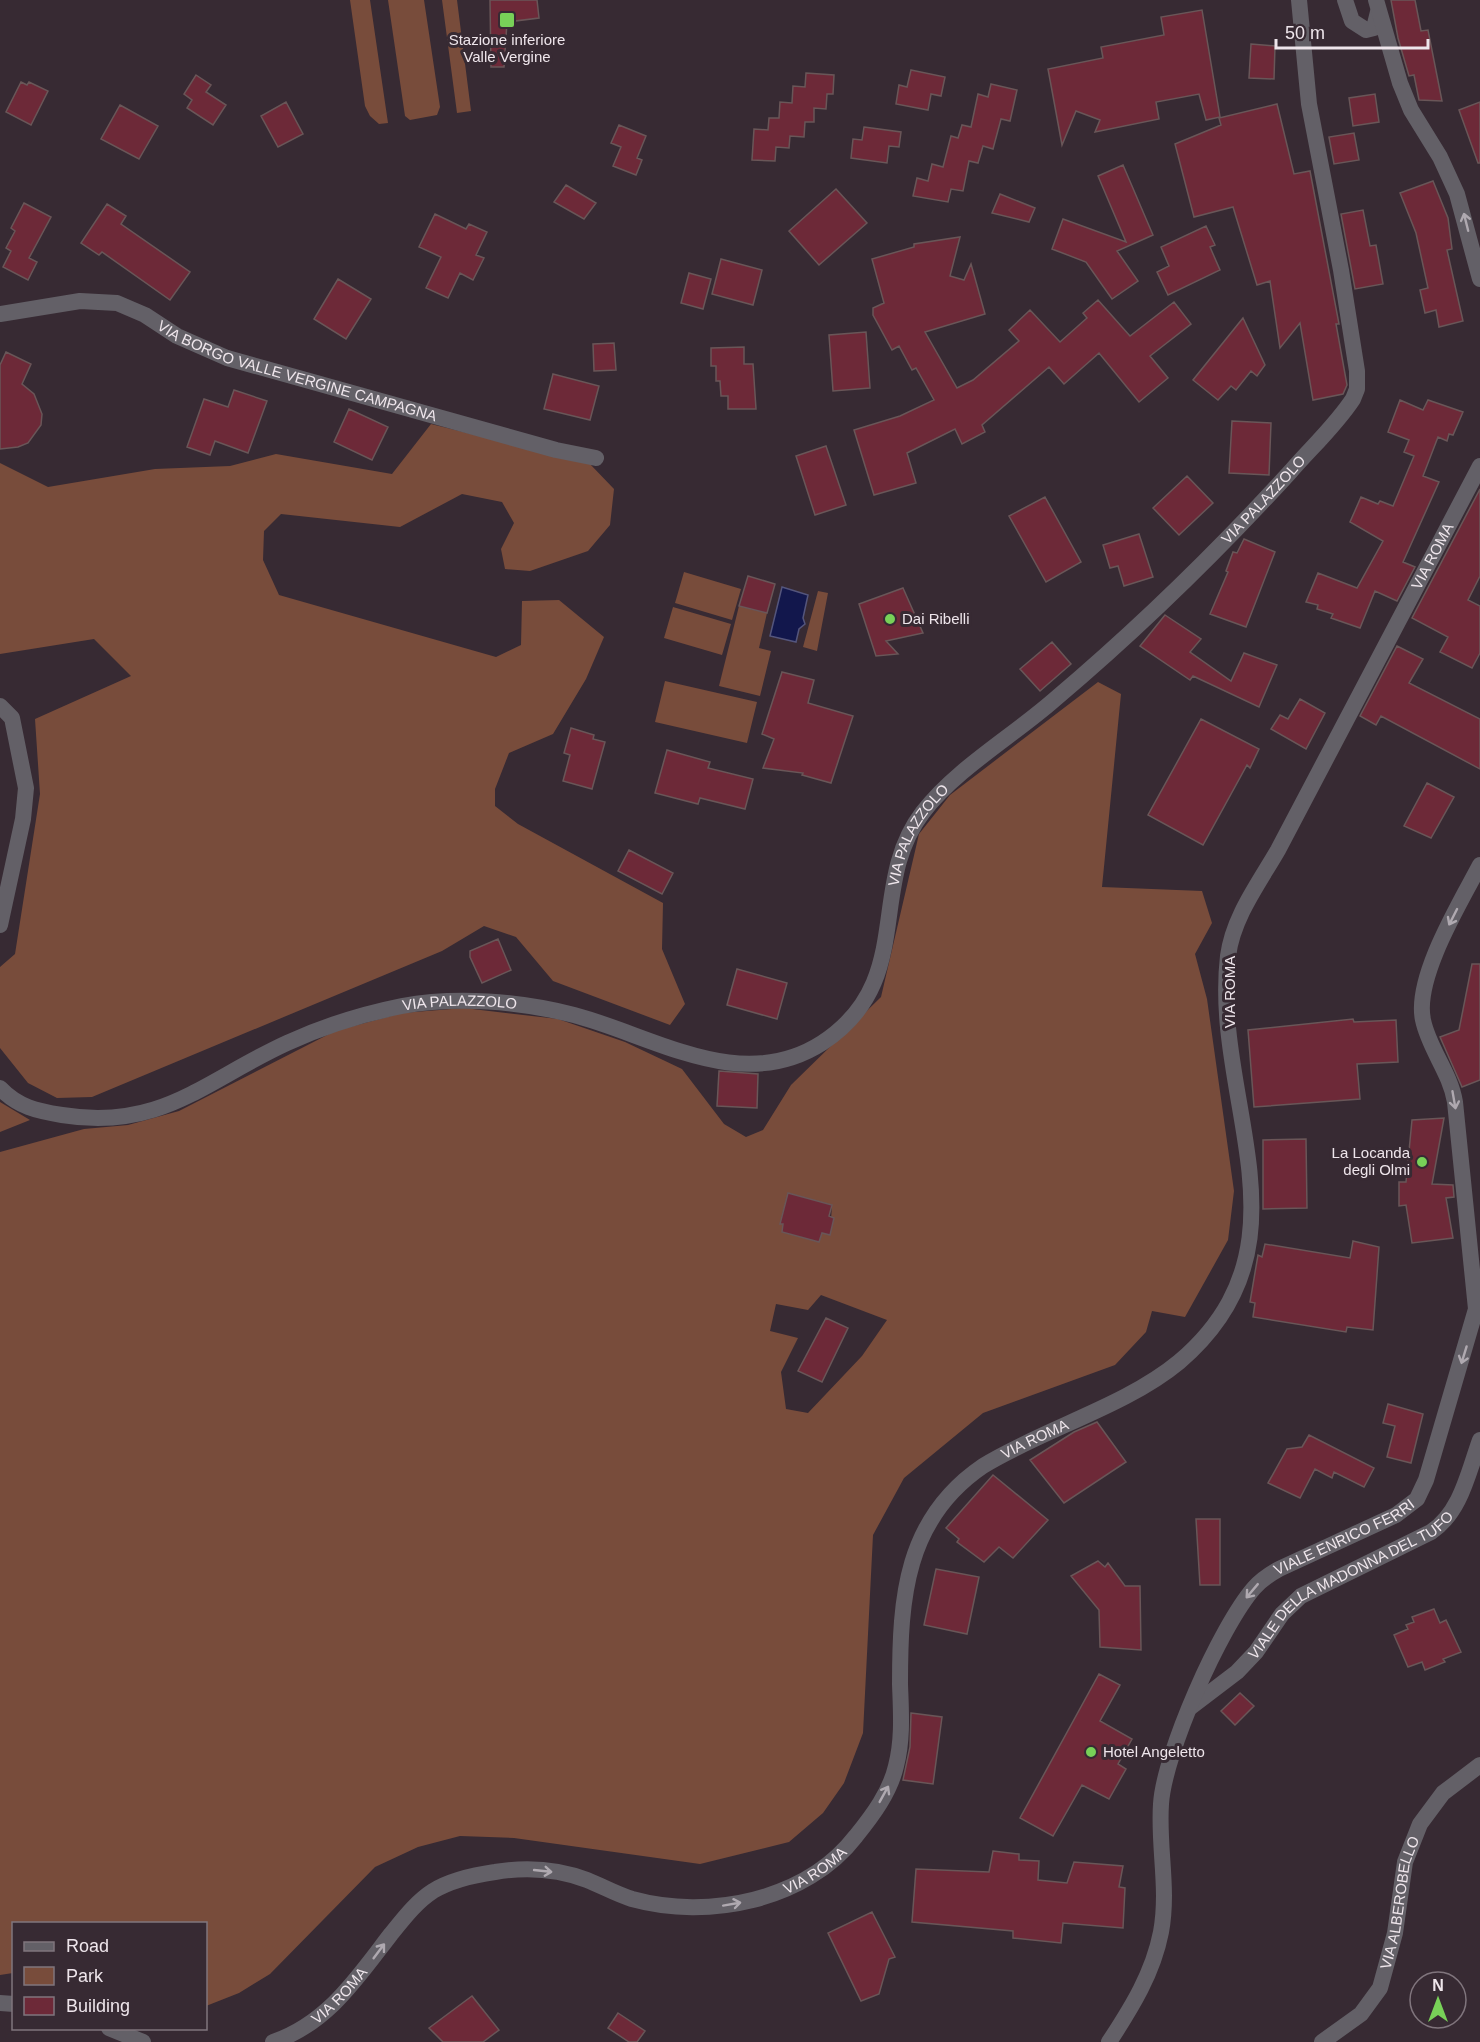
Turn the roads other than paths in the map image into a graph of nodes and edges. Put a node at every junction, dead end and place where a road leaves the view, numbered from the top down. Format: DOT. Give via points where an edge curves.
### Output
graph roads {
  1 [pos="1299,0"];
  2 [pos="1345,0"];
  3 [pos="1377,6"];
  4 [pos="1480,279"];
  5 [pos="0,314"];
  6 [pos="596,458"];
  7 [pos="1480,466"];
  8 [pos="0,706"];
  9 [pos="1480,866"];
  10 [pos="0,925"];
  11 [pos="0,1088"];
  12 [pos="1480,1440"];
  13 [pos="1191,1707"];
  14 [pos="1480,1765"];
  15 [pos="114,2030"];
  16 [pos="143,2042"];
  17 [pos="273,2042"];
  18 [pos="1109,2042"];
  19 [pos="1322,2042"];
  1 -- 11 [label="street, VIA PALAZZOLO" via="1309,104 1357,371 1353,399 1270,494 1155,610 1053,701 960,776 920,815 899,866 885,951 876,979 863,1005 836,1032 810,1050 779,1061 723,1063 694,1057 562,1012 496,1003 428,1002 367,1014 309,1034 160,1109 115,1118 71,1117 28,1108"];
  2 -- 3 [label="street" via="1352,21 1366,30 1374,28"];
  4 -- 3 [label="street, one-way" via="1457,194 1395,72"];
  5 -- 6 [label="street, VIA BORGO VALLE VERGINE CAMPAGNA" via="80,301 117,303 227,358"];
  17 -- 7 [label="street, VIA ROMA, one-way" via="300,2031 329,2010 410,1910 447,1884 499,1871 539,1870 586,1880 632,1899 719,1906 760,1897 809,1877 857,1836 883,1798 896,1767 901,1737 905,1585 913,1555 930,1522 959,1485 983,1466 1166,1372 1212,1328 1235,1292 1249,1244 1253,1200 1228,1006 1233,934"];
  8 -- 10 [label="street" via="7,710 15,726 26,796"];
  9 -- 13 [label="street, VIALE ENRICO FERRI, one-way" via="1436,952 1422,1005 1427,1033 1455,1101 1477,1297 1472,1330 1424,1487 1412,1505 1396,1515 1279,1569 1255,1586 1220,1642"];
  12 -- 13 [label="street, VIALE DELLA MADONNA DEL TUFO" via="1456,1506 1443,1523 1307,1592 1282,1614 1238,1672"];
  13 -- 18 [label="street, VIALE ENRICO FERRI" via="1162,1794 1165,1899 1158,1944 1137,1999"];
  14 -- 19 [label="street, VIA ALBEROBELLO" via="1443,1793 1420,1824 1405,1862 1395,1933 1380,1988 1361,2014"];
  15 -- 16 [label="street"];
}
